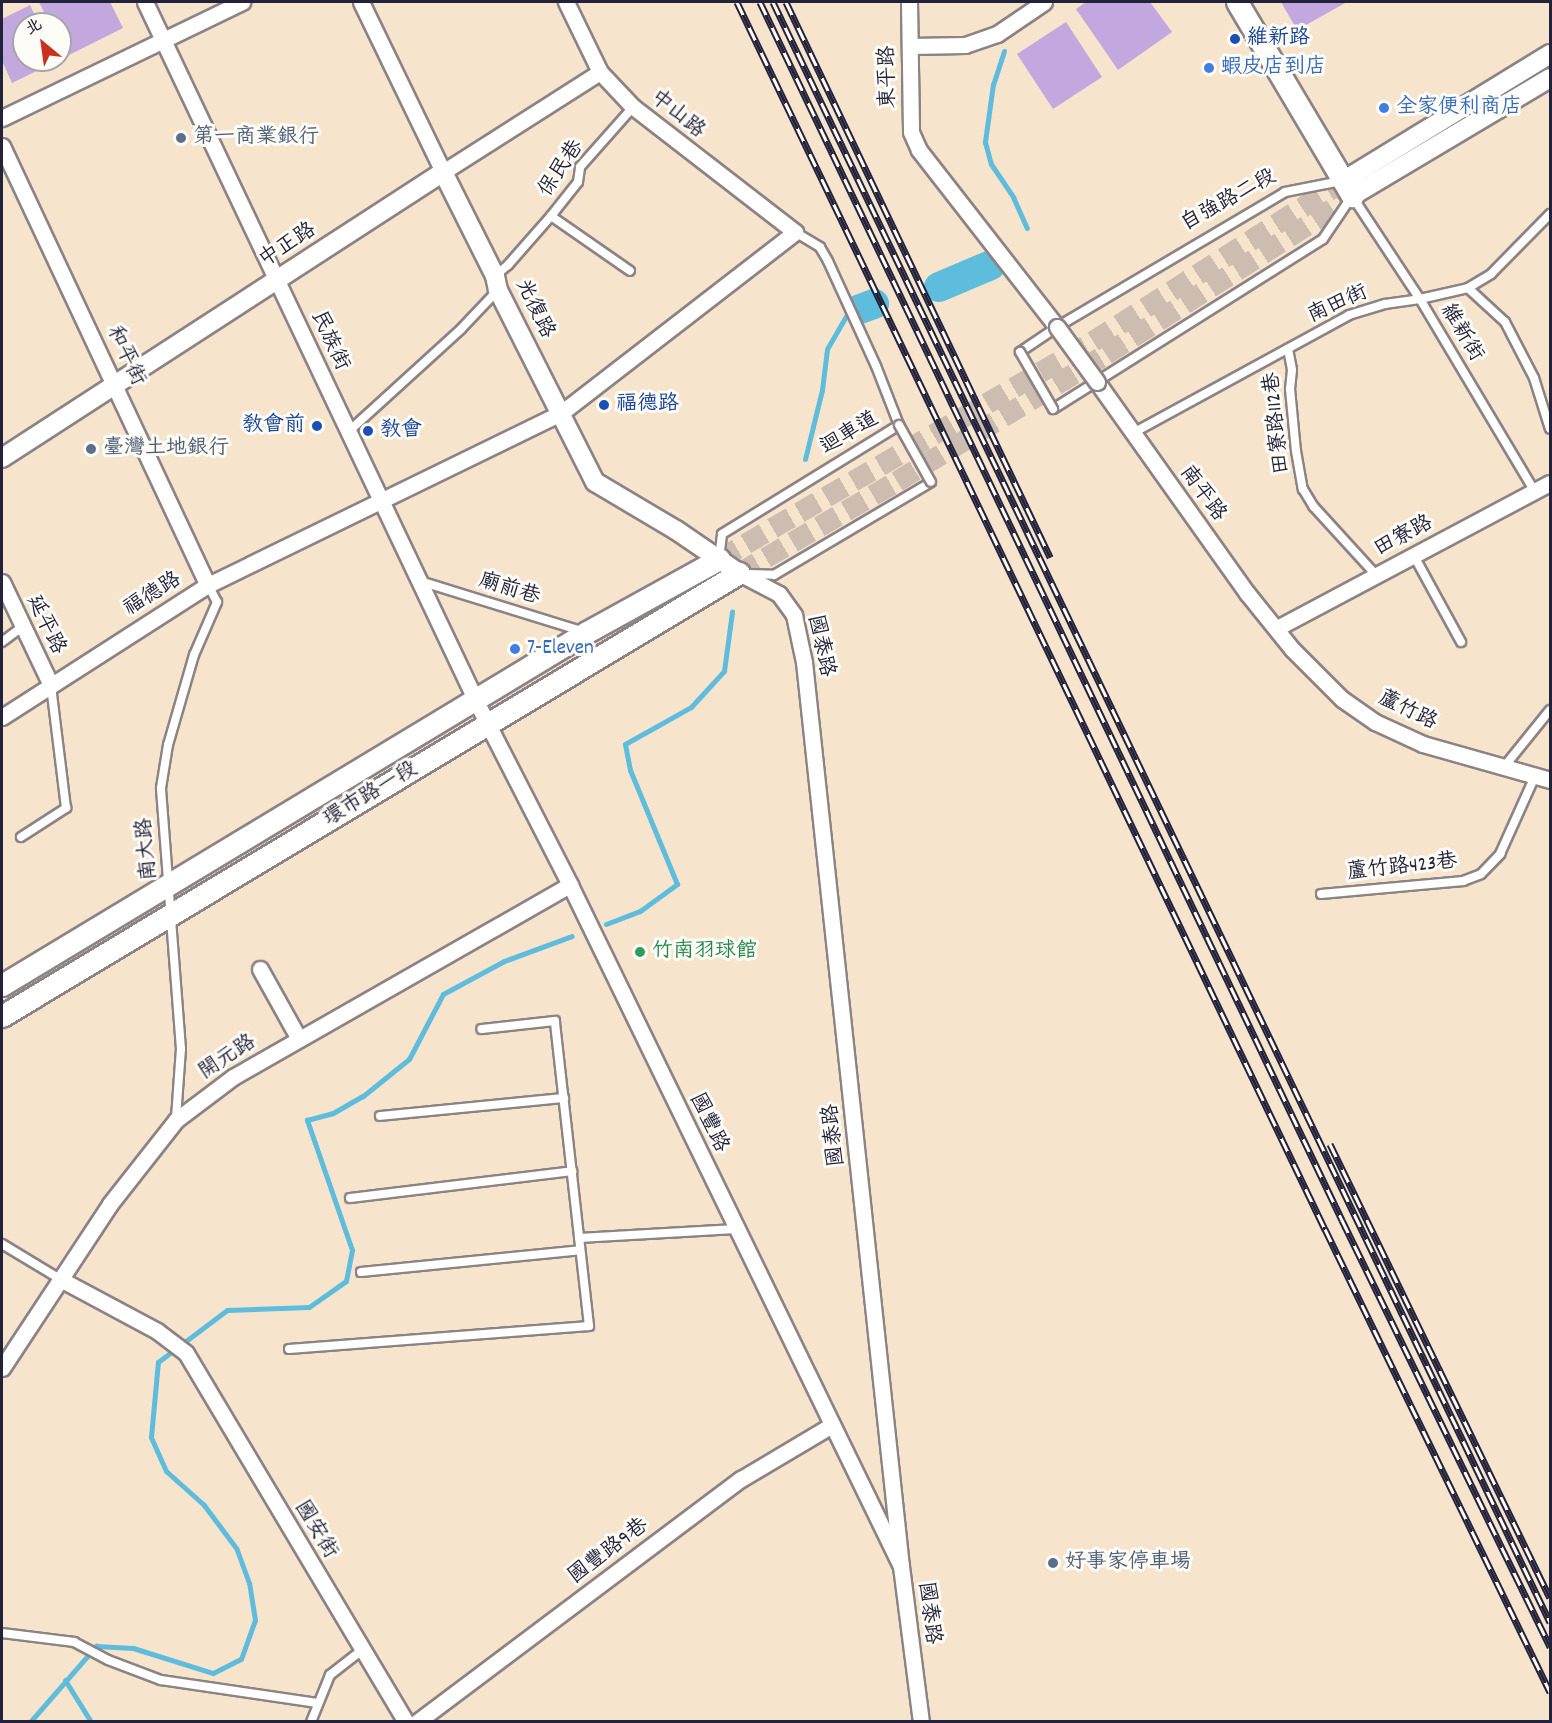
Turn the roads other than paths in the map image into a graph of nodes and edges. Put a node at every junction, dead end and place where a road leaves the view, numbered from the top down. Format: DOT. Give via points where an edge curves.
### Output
graph roads {
  1 [pos="146,2"];
  2 [pos="242,2"];
  3 [pos="361,2"];
  4 [pos="566,2"];
  5 [pos="909,2"];
  6 [pos="1044,2"];
  7 [pos="1237,2"];
  8 [pos="163,38"];
  9 [pos="910,46"];
  10 [pos="1551,54"];
  11 [pos="600,72"];
  12 [pos="1551,78"];
  13 [pos="633,107"];
  14 [pos="2,118"];
  15 [pos="2,146"];
  16 [pos="443,172"];
  17 [pos="1347,188"];
  18 [pos="1551,214"];
  19 [pos="551,216"];
  20 [pos="795,232"];
  21 [pos="630,271"];
  22 [pos="277,280"];
  23 [pos="496,283"];
  24 [pos="1468,288"];
  25 [pos="1420,299"];
  26 [pos="1057,327"];
  27 [pos="1288,349"];
  28 [pos="1096,382"];
  29 [pos="115,384"];
  30 [pos="561,413"];
  31 [pos="899,425"];
  32 [pos="1551,429"];
  33 [pos="348,432"];
  34 [pos="1133,433"];
  35 [pos="2,458"];
  36 [pos="1551,483"];
  37 [pos="1535,492"];
  38 [pos="380,501"];
  39 [pos="1414,556"];
  40 [pos="720,559"];
  41 [pos="739,573"];
  42 [pos="1377,576"];
  43 [pos="420,581"];
  44 [pos="2,582"];
  45 [pos="208,585"];
  46 [pos="23,626"];
  47 [pos="1276,628"];
  48 [pos="587,633"];
  49 [pos="2,642"];
  50 [pos="1461,642"];
  51 [pos="51,685"];
  52 [pos="476,699"];
  53 [pos="1551,710"];
  54 [pos="2,717"];
  55 [pos="489,725"];
  56 [pos="1504,767"];
  57 [pos="1535,776"];
  58 [pos="1551,780"];
  59 [pos="21,837"];
  60 [pos="169,882"];
  61 [pos="570,885"];
  62 [pos="1321,894"];
  63 [pos="173,913"];
  64 [pos="260,969"];
  65 [pos="2,986"];
  66 [pos="8,1012"];
  67 [pos="481,1029"];
  68 [pos="299,1039"];
  69 [pos="564,1098"];
  70 [pos="380,1116"];
  71 [pos="176,1120"];
  72 [pos="572,1171"];
  73 [pos="350,1198"];
  74 [pos="736,1229"];
  75 [pos="579,1238"];
  76 [pos="2,1244"];
  77 [pos="580,1250"];
  78 [pos="361,1272"];
  79 [pos="60,1279"];
  80 [pos="290,1349"];
  81 [pos="2,1368"];
  82 [pos="832,1425"];
  83 [pos="901,1566"];
  84 [pos="2,1633"];
  85 [pos="362,1650"];
  86 [pos="317,1703"];
  87 [pos="311,1722"];
  88 [pos="406,1722"];
  89 [pos="417,1722"];
  90 [pos="921,1722"];
  1 -- 8 [label="street, 民族街"];
  2 -- 8 [label="street"];
  3 -- 16 [label="street, 光復路"];
  4 -- 11 [label="street, 中山路"];
  5 -- 9 [label="street, 東平路"];
  6 -- 9 [label="street" via="997,34 965,45"];
  7 -- 17 [label="main road"];
  8 -- 14 [label="street"];
  8 -- 22 [label="street, 民族街"];
  9 -- 26 [label="street, 東平路" via="911,132 919,150"];
  10 -- 17 [label="street, 自強路二段"];
  11 -- 13 [label="street, 中山路"];
  11 -- 16 [label="street, 中正路"];
  12 -- 17 [label="street, 自強路二段"];
  13 -- 19 [label="lane, 保民巷" via="580,167 579,182"];
  13 -- 20 [label="street, 中山路"];
  15 -- 29 [label="street, 和平街"];
  16 -- 22 [label="street, 中正路"];
  16 -- 23 [label="street, 光復路"];
  17 -- 25 [label="lane, 維新街"];
  17 -- 26 [label="lane, 自強路二段" via="1285,192"];
  17 -- 28 [label="lane, 自強路二段" via="1323,239"];
  18 -- 24 [label="lane, 南田街" via="1491,274"];
  19 -- 21 [label="lane"];
  19 -- 23 [label="lane, 保民巷"];
  20 -- 30 [label="street, 福德路"];
  20 -- 31 [label="lane" via="820,247 828,261"];
  22 -- 29 [label="street, 中正路"];
  22 -- 33 [label="street, 民族街"];
  23 -- 30 [label="street, 光復路"];
  23 -- 33 [label="lane, 保民巷" via="461,328"];
  24 -- 25 [label="lane, 南田街"];
  24 -- 32 [label="lane" via="1505,322 1534,378"];
  25 -- 27 [label="lane, 南田街" via="1349,315"];
  25 -- 37 [label="lane, 維新街"];
  26 -- 28 [label="street, 南平路, bridge"];
  26 -- 28 [label="lane, bridge" via="1020,352 1053,409"];
  27 -- 34 [label="lane, 南田街"];
  27 -- 42 [label="lane, 田寮路112巷" via="1303,489 1314,507"];
  28 -- 34 [label="street, 南平路"];
  29 -- 35 [label="street, 中正路"];
  29 -- 45 [label="street, 和平街"];
  30 -- 38 [label="street, 福德路"];
  30 -- 40 [label="street, 光復路" via="595,482"];
  31 -- 40 [label="lane, 迴車道" via="722,534"];
  31 -- 41 [label="lane, 迴車道, bridge" via="931,482 774,575"];
  33 -- 38 [label="street, 民族街"];
  34 -- 47 [label="street, 南平路"];
  36 -- 37 [label="street, 田寮路"];
  37 -- 39 [label="street, 田寮路"];
  38 -- 43 [label="street, 民族街"];
  38 -- 45 [label="street, 福德路"];
  39 -- 42 [label="street, 田寮路"];
  39 -- 50 [label="lane"];
  40 -- 41 [label="street, 光復路"];
  40 -- 48 [label="main road, 環市路一段"];
  41 -- 55 [label="main road, 環市路一段"];
  41 -- 83 [label="street, 國泰路" via="779,594 794,615 804,662"];
  42 -- 47 [label="street, 田寮路"];
  43 -- 48 [label="lane, 廟前巷"];
  43 -- 52 [label="street, 民族街"];
  44 -- 46 [label="street, 延平路"];
  45 -- 51 [label="street, 福德路"];
  45 -- 60 [label="lane, 南大路" via="217,602 194,655 168,745 161,788"];
  46 -- 49 [label="lane"];
  46 -- 51 [label="street, 延平路"];
  47 -- 56 [label="street, 蘆竹路" via="1342,699 1375,722 1423,744"];
  48 -- 52 [label="main road, 環市路一段"];
  51 -- 54 [label="street, 福德路"];
  51 -- 59 [label="lane" via="66,808"];
  52 -- 55 [label="street, 國豐路"];
  52 -- 60 [label="main road, 環市路一段"];
  53 -- 56 [label="lane"];
  55 -- 61 [label="street, 國豐路"];
  55 -- 63 [label="main road, 環市路一段"];
  56 -- 57 [label="street, 蘆竹路"];
  57 -- 58 [label="street, 蘆竹路"];
  57 -- 62 [label="lane, 蘆竹路423巷" via="1500,854 1481,874 1463,881"];
  60 -- 63 [label="lane, 南大路"];
  60 -- 65 [label="main road, 環市路一段"];
  61 -- 68 [label="street, 開元路"];
  61 -- 74 [label="street, 國豐路"];
  63 -- 66 [label="main road, 環市路一段"];
  63 -- 71 [label="lane, 南大路" via="181,1048"];
  64 -- 68 [label="street"];
  65 -- 66 [label="main road"];
  67 -- 69 [label="lane" via="555,1021"];
  68 -- 71 [label="street, 開元路" via="233,1077"];
  69 -- 70 [label="lane"];
  69 -- 72 [label="lane"];
  71 -- 79 [label="street, 開元路" via="110,1204"];
  72 -- 73 [label="lane"];
  72 -- 75 [label="lane"];
  74 -- 75 [label="lane"];
  74 -- 82 [label="street, 國豐路"];
  75 -- 77 [label="lane"];
  76 -- 79 [label="lane"];
  77 -- 78 [label="lane"];
  77 -- 80 [label="lane" via="589,1326"];
  79 -- 81 [label="street, 開元路"];
  79 -- 85 [label="street, 國安街" via="157,1331 186,1353"];
  82 -- 83 [label="street, 國豐路"];
  82 -- 89 [label="street, 國豐路9巷" via="741,1479"];
  83 -- 90 [label="street, 國泰路"];
  84 -- 86 [label="lane" via="74,1642 161,1680"];
  85 -- 86 [label="lane" via="330,1675"];
  85 -- 88 [label="street, 國安街"];
  86 -- 87 [label="lane"];
}
